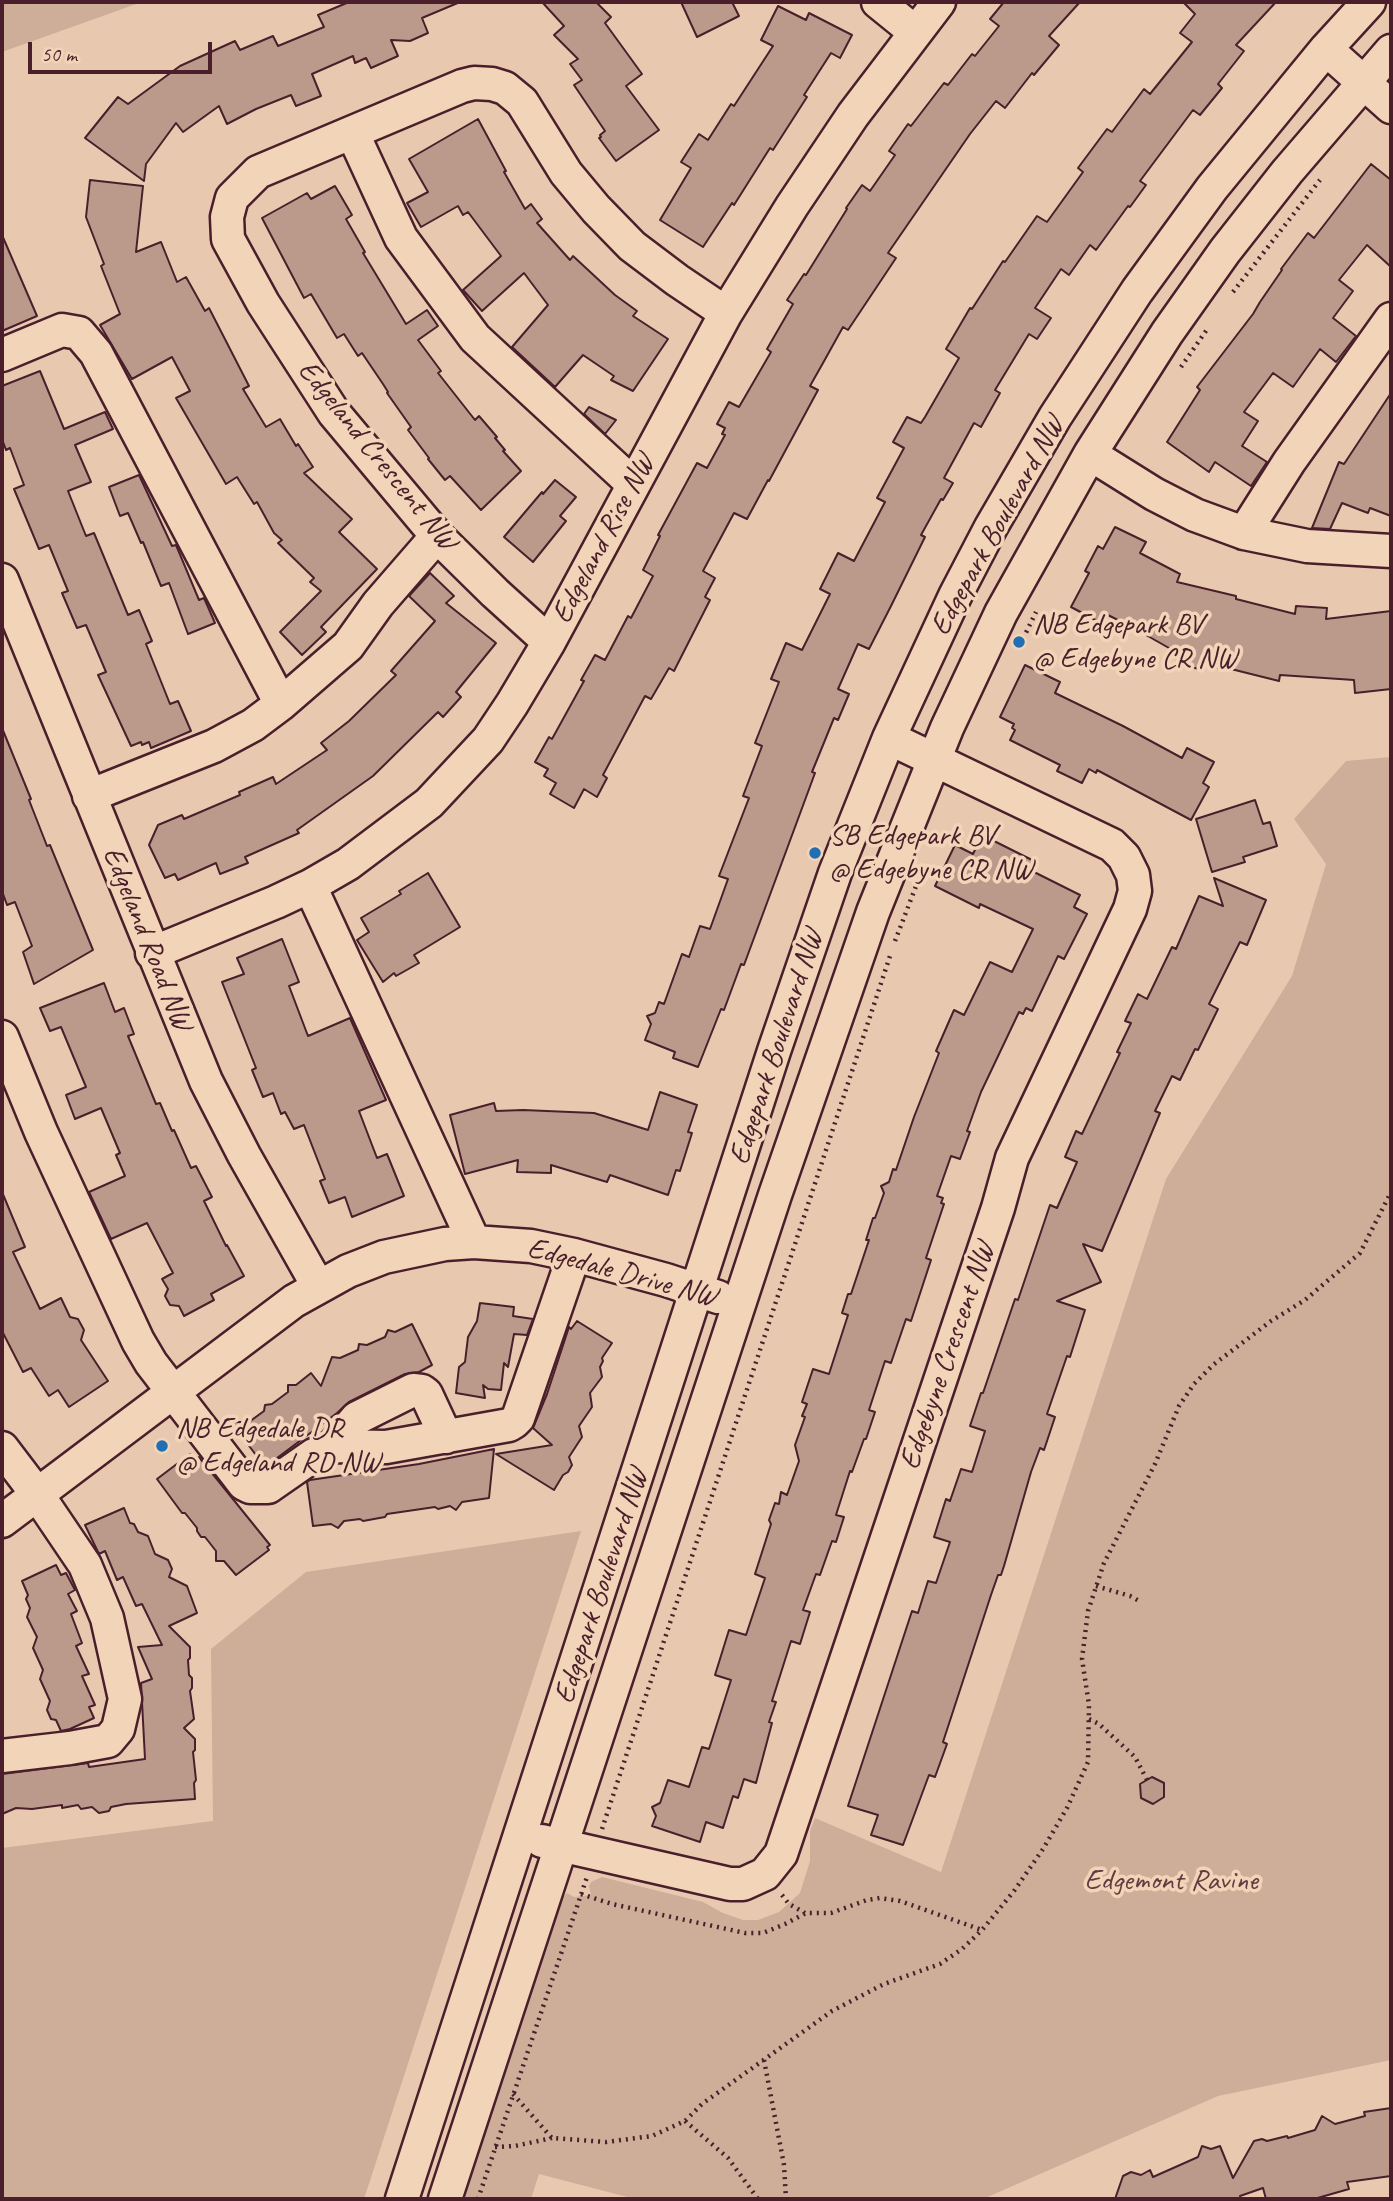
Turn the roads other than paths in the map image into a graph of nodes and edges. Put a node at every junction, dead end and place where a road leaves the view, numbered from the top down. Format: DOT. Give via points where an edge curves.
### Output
graph roads {
  1 [pos="878,2"];
  2 [pos="939,2"];
  3 [pos="1370,2"];
  4 [pos="915,32"];
  5 [pos="1326,49"];
  6 [pos="1391,51"];
  7 [pos="1363,81"];
  8 [pos="1391,107"];
  9 [pos="353,134"];
  10 [pos="726,313"];
  11 [pos="1391,320"];
  12 [pos="2,355"];
  13 [pos="1090,454"];
  14 [pos="632,484"];
  15 [pos="1244,533"];
  16 [pos="437,536"];
  17 [pos="1391,551"];
  18 [pos="3,589"];
  19 [pos="549,642"];
  20 [pos="281,705"];
  21 [pos="889,738"];
  22 [pos="934,760"];
  23 [pos="89,796"];
  24 [pos="310,886"];
  25 [pos="152,953"];
  26 [pos="2,1037"];
  27 [pos="474,1242"];
  28 [pos="573,1255"];
  29 [pos="318,1286"];
  30 [pos="697,1291"];
  31 [pos="739,1304"];
  32 [pos="174,1393"];
  33 [pos="446,1437"];
  34 [pos="333,1446"];
  35 [pos="2,1448"];
  36 [pos="37,1494"];
  37 [pos="2,1521"];
  38 [pos="2,1756"];
  39 [pos="520,1836"];
  40 [pos="561,1846"];
  41 [pos="402,2199"];
  42 [pos="445,2199"];
  1 -- 4 [label="street"];
  2 -- 4 [label="street, Edgeland Rise NW"];
  3 -- 5 [label="street, Edgepark Boulevard NW"];
  4 -- 10 [label="street, Edgeland Rise NW" via="845,126"];
  5 -- 7 [label="street"];
  5 -- 21 [label="street, Edgepark Boulevard NW" via="1212,188 1137,291 1055,417 973,562"];
  6 -- 7 [label="street, Edgepark Boulevard NW"];
  7 -- 8 [label="street"];
  7 -- 13 [label="street, Edgepark Boulevard NW" via="1225,251"];
  9 -- 10 [label="street, Edgeland Crescent NW" via="462,86 483,83 505,88 522,102 566,173 632,246"];
  9 -- 14 [label="street" via="401,238 475,338"];
  9 -- 16 [label="street, Edgeland Crescent NW" via="258,172 246,182 232,198 228,239 262,303 334,413"];
  10 -- 14 [label="street, Edgeland Rise NW"];
  11 -- 15 [label="street"];
  12 -- 20 [label="street" via="62,330 79,333 96,353"];
  13 -- 15 [label="street" via="1154,494"];
  13 -- 22 [label="street, Edgepark Boulevard NW" via="1001,613"];
  14 -- 19 [label="street, Edgeland Rise NW"];
  15 -- 17 [label="street" via="1307,546"];
  16 -- 19 [label="street, Edgeland Crescent NW"];
  16 -- 20 [label="street" via="348,646"];
  18 -- 23 [label="street, Edgeland Road NW"];
  19 -- 24 [label="street, Edgeland Rise NW" via="488,740 429,803 348,864"];
  20 -- 23 [label="street" via="214,746"];
  21 -- 22 [label="street, Edgebyne Crescent NW"];
  21 -- 30 [label="street, Edgepark Boulevard NW" via="835,873"];
  22 -- 31 [label="street, Edgepark Boulevard NW" via="873,912"];
  22 -- 40 [label="street, Edgebyne Crescent NW" via="1112,845 1133,875 1130,909 1012,1158 781,1854 765,1874 743,1884 730,1884"];
  23 -- 25 [label="street, Edgeland Road NW"];
  24 -- 25 [label="street, Edgeland Rise NW"];
  24 -- 27 [label="street"];
  25 -- 29 [label="street, Edgeland Road NW" via="206,1081"];
  26 -- 32 [label="street" via="138,1341"];
  27 -- 28 [label="street, Edgedale Drive NW"];
  27 -- 29 [label="street, Edgedale Drive NW" via="395,1254"];
  28 -- 30 [label="street, Edgedale Drive NW"];
  28 -- 33 [label="street" via="516,1420"];
  29 -- 32 [label="street, Edgedale Drive NW"];
  30 -- 31 [label="street, Edgedale Drive NW"];
  30 -- 39 [label="street, Edgepark Boulevard NW"];
  31 -- 40 [label="street, Edgepark Boulevard NW"];
  32 -- 34 [label="street" via="244,1485 268,1486"];
  32 -- 36 [label="street, Edgedale Drive NW"];
  33 -- 34 [label="street" via="386,1447"];
  33 -- 34 [label="street" via="426,1394 413,1390 357,1418"];
  35 -- 36 [label="street"];
  36 -- 37 [label="street, Edgedale Drive NW"];
  36 -- 38 [label="street" via="85,1565 107,1618 125,1699 118,1729 108,1741"];
  39 -- 40 [label="street, Edgebyne Crescent NW"];
  39 -- 41 [label="street, Edgepark Boulevard NW"];
  40 -- 42 [label="street, Edgepark Boulevard NW"];
}
